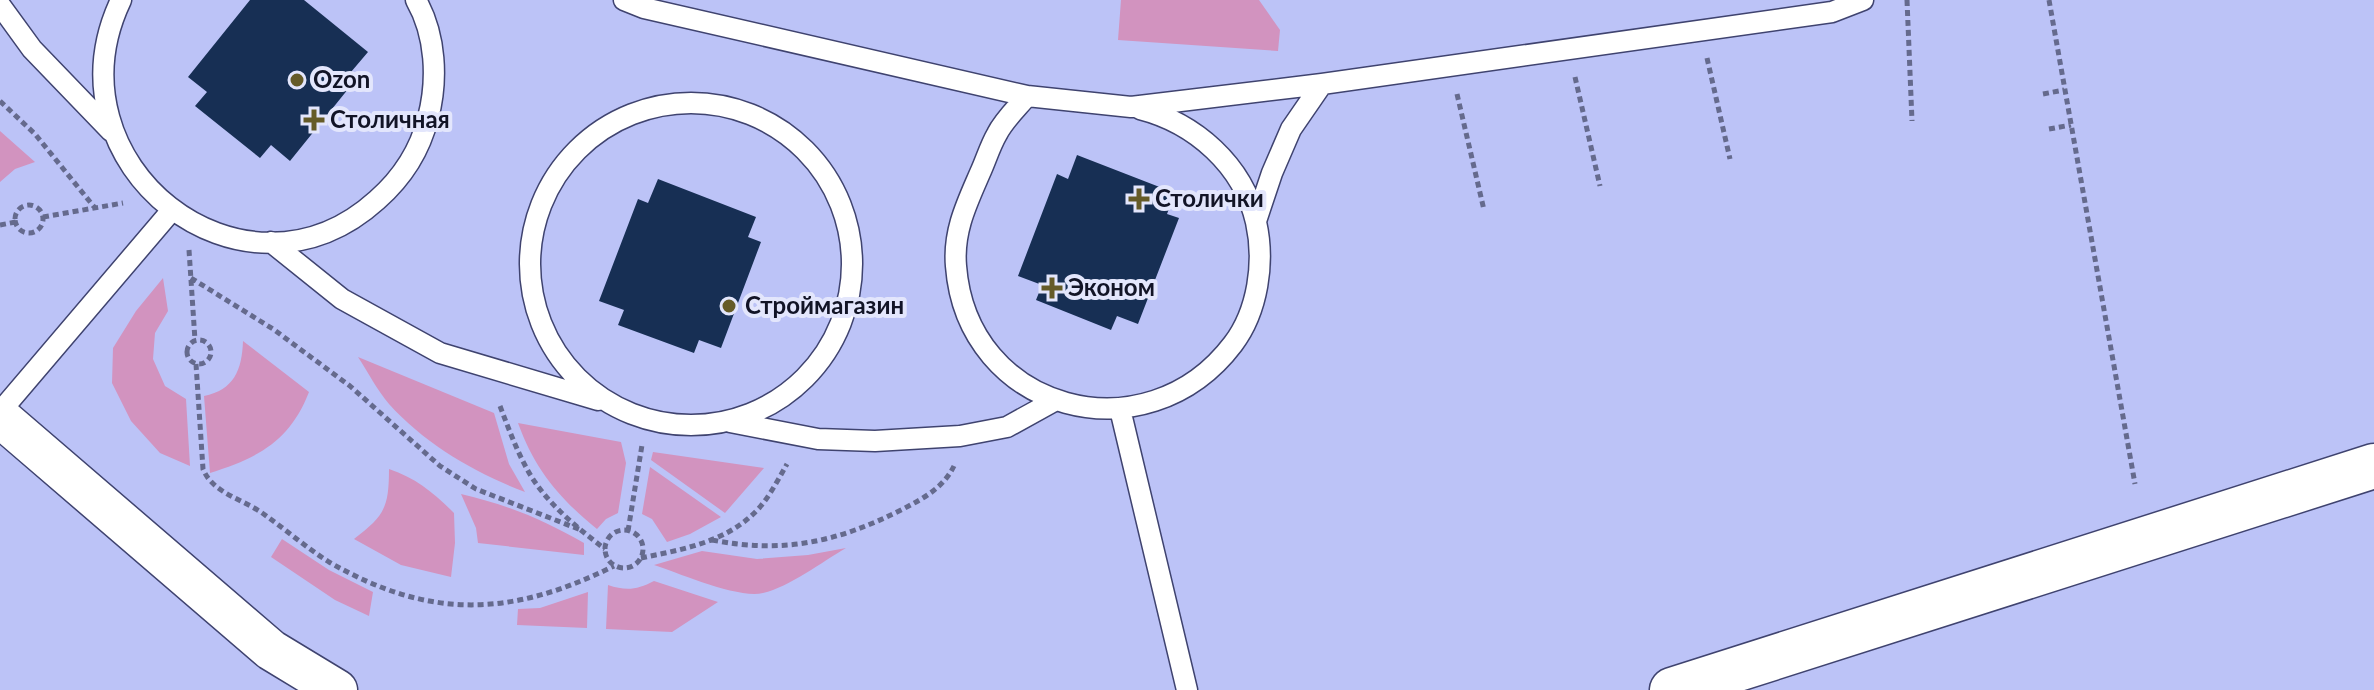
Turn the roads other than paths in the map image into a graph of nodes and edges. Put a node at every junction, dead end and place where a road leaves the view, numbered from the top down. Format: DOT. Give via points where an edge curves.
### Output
graph roads {
  1 [pos="121,0"];
  2 [pos="416,0"];
  3 [pos="624,0"];
  4 [pos="1863,0"];
  5 [pos="0,5"];
  6 [pos="1322,84"];
  7 [pos="1027,96"];
  8 [pos="1131,107"];
  9 [pos="114,134"];
  10 [pos="172,210"];
  11 [pos="1256,221"];
  12 [pos="271,242"];
  13 [pos="1056,400"];
  14 [pos="608,403"];
  15 [pos="1120,409"];
  16 [pos="0,415"];
  17 [pos="730,422"];
  18 [pos="2374,466"];
  19 [pos="337,690"];
  20 [pos="1187,690"];
  21 [pos="1672,690"];
  1 -- 9 [label="lane" via="103,68"];
  2 -- 12 [label="lane" via="430,37 434,69 433,101 411,162 366,210 337,227"];
  3 -- 7 [label="lane"];
  4 -- 6 [label="lane" via="1832,12"];
  5 -- 9 [label="lane" via="32,49"];
  6 -- 8 [label="lane"];
  6 -- 11 [label="lane" via="1291,129"];
  7 -- 8 [label="lane"];
  7 -- 13 [label="lane" via="998,132 965,205 956,264 970,322 985,347 1029,388"];
  8 -- 11 [label="lane" via="1173,121 1210,145 1231,167"];
  9 -- 10 [label="lane" via="129,164"];
  10 -- 12 [label="lane" via="206,229"];
  10 -- 16 [label="lane"];
  11 -- 15 [label="lane" via="1258,281 1238,337 1220,361 1172,396"];
  12 -- 14 [label="lane" via="342,299 440,353"];
  13 -- 15 [label="lane"];
  13 -- 17 [label="lane" via="1007,427 960,436 818,439"];
  14 -- 17 [label="lane" via="667,424"];
  14 -- 17 [label="lane" via="583,384 545,333 530,272 539,210 572,155 595,134 653,108 715,105 775,126 800,145 837,196 853,257 843,320 811,374 760,411"];
  15 -- 20 [label="lane"];
  16 -- 19 [label="street" via="271,650"];
  18 -- 21 [label="street"];
}
